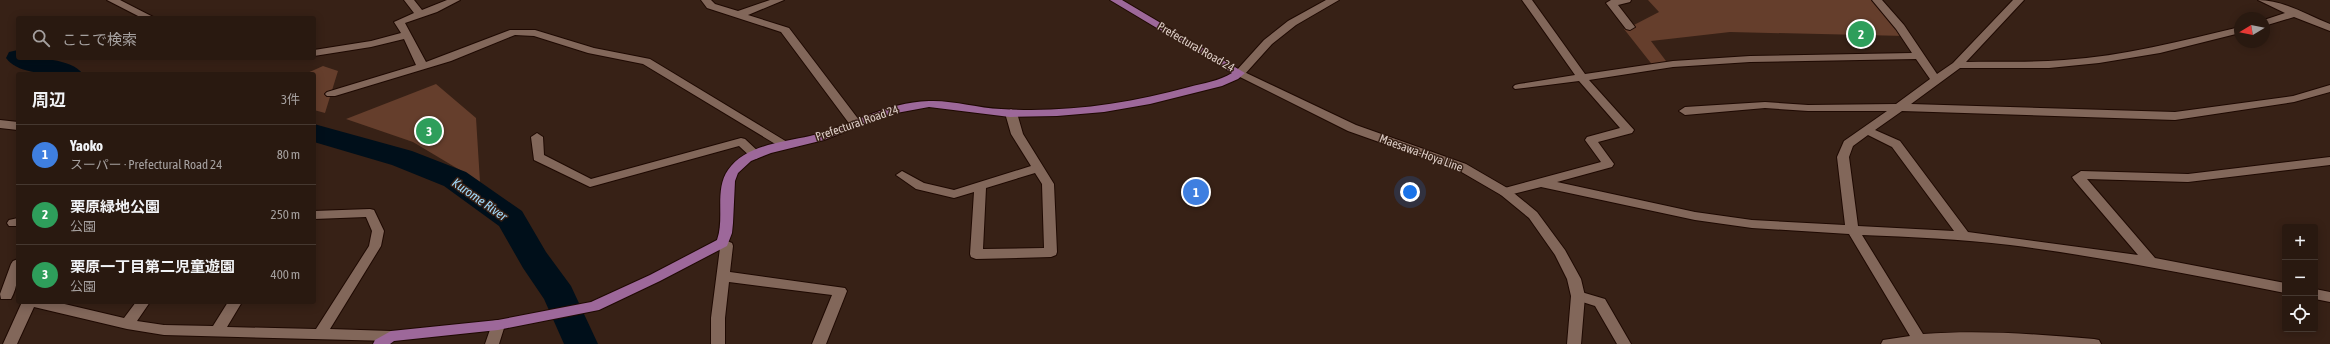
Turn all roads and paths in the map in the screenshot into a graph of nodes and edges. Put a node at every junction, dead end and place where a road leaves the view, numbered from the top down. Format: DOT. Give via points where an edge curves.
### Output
graph roads {
  1 [pos="112,0"];
  2 [pos="409,0"];
  3 [pos="455,0"];
  4 [pos="706,0"];
  5 [pos="779,0"];
  6 [pos="1115,0"];
  7 [pos="1334,0"];
  8 [pos="1527,0"];
  9 [pos="1626,0"];
  10 [pos="1877,0"];
  11 [pos="2018,0"];
  12 [pos="2263,0"];
  13 [pos="2296,13"];
  14 [pos="420,15"];
  15 [pos="738,15"];
  16 [pos="146,16"];
  17 [pos="2270,20"];
  18 [pos="1630,28"];
  19 [pos="2330,28"];
  20 [pos="2234,31"];
  21 [pos="407,34"];
  22 [pos="316,53"];
  23 [pos="1921,56"];
  24 [pos="1957,65"];
  25 [pos="423,66"];
  26 [pos="1240,73"];
  27 [pos="1581,77"];
  28 [pos="1936,79"];
  29 [pos="1519,87"];
  30 [pos="2330,88"];
  31 [pos="331,94"];
  32 [pos="1901,107"];
  33 [pos="1685,111"];
  34 [pos="1011,113"];
  35 [pos="855,123"];
  36 [pos="1,124"];
  37 [pos="16,126"];
  38 [pos="1868,131"];
  39 [pos="537,138"];
  40 [pos="786,145"];
  41 [pos="756,155"];
  42 [pos="2330,161"];
  43 [pos="1037,168"];
  44 [pos="902,175"];
  45 [pos="1540,183"];
  46 [pos="980,187"];
  47 [pos="1505,192"];
  48 [pos="316,215"];
  49 [pos="1852,229"];
  50 [pos="1964,236"];
  51 [pos="722,243"];
  52 [pos="2152,262"];
  53 [pos="16,271"];
  54 [pos="723,276"];
  55 [pos="2282,287"];
  56 [pos="2318,295"];
  57 [pos="1578,296"];
  58 [pos="8,297"];
  59 [pos="2330,298"];
  60 [pos="28,304"];
  61 [pos="141,304"];
  62 [pos="234,304"];
  63 [pos="63,305"];
  64 [pos="126,324"];
  65 [pos="498,325"];
  66 [pos="217,331"];
  67 [pos="321,333"];
  68 [pos="386,340"];
  69 [pos="1920,341"];
  70 [pos="10,344"];
  71 [pos="492,344"];
  72 [pos="718,344"];
  73 [pos="819,344"];
  74 [pos="1574,344"];
  75 [pos="1624,344"];
  76 [pos="1888,344"];
  77 [pos="2094,344"];
  1 -- 16 [label="street"];
  2 -- 14 [label="street"];
  3 -- 14 [label="street"];
  4 -- 15 [label="street" via="711,6"];
  5 -- 15 [label="street"];
  6 -- 26 [label="main road, Prefectural Road 24"];
  7 -- 26 [label="street" via="1292,23 1268,42"];
  8 -- 27 [label="street"];
  9 -- 18 [label="street" via="1611,3"];
  10 -- 23 [label="street" via="1900,26"];
  11 -- 24 [label="street"];
  12 -- 13 [label="street"];
  13 -- 17 [label="street"];
  13 -- 19 [label="street"];
  14 -- 21 [label="street" via="400,22"];
  15 -- 35 [label="street" via="785,30"];
  20 -- 24 [label="street" via="2140,54 2078,62"];
  21 -- 22 [label="street" via="371,44"];
  21 -- 25 [label="street"];
  23 -- 27 [label="street" via="1673,64"];
  23 -- 28 [label="street"];
  24 -- 28 [label="street"];
  25 -- 31 [label="street"];
  25 -- 40 [label="street" via="514,32 535,33 592,51 646,61"];
  26 -- 34 [label="main road, Prefectural Road 24" via="1227,82 1164,99 1101,109"];
  26 -- 47 [label="street, Maesawa-Hoya Line" via="1352,128 1462,168"];
  27 -- 29 [label="street"];
  27 -- 45 [label="street" via="1628,130 1591,140 1608,164"];
  28 -- 32 [label="street"];
  30 -- 32 [label="street" via="2294,99 2176,116"];
  32 -- 33 [label="street" via="1808,108 1765,104"];
  32 -- 38 [label="street"];
  34 -- 35 [label="main road, Prefectural Road 24" via="930,104 881,113"];
  34 -- 43 [label="street" via="1017,134"];
  35 -- 40 [label="main road, Prefectural Road 24" via="820,137"];
  36 -- 37 [label="street"];
  38 -- 49 [label="street" via="1848,144 1843,157"];
  38 -- 50 [label="street" via="1896,144"];
  39 -- 41 [label="street" via="538,157 590,183 741,142"];
  40 -- 41 [label="main road, Prefectural Road 24"];
  41 -- 51 [label="main road, Prefectural Road 24" via="740,163 730,177 727,191 728,232"];
  42 -- 52 [label="street" via="2188,178 2081,175 2078,177"];
  43 -- 46 [label="street"];
  43 -- 46 [label="street" via="1048,184 1051,252 976,254"];
  44 -- 46 [label="street" via="920,186 954,194"];
  45 -- 47 [label="street"];
  45 -- 49 [label="street" via="1695,216 1752,224"];
  47 -- 57 [label="street, Maesawa-Hoya Line" via="1533,215 1560,253 1574,279"];
  48 -- 67 [label="street" via="370,213 378,231 375,246"];
  49 -- 50 [label="street"];
  49 -- 69 [label="street"];
  50 -- 52 [label="street"];
  51 -- 54 [label="street" via="727,246"];
  51 -- 65 [label="main road" via="594,306"];
  52 -- 55 [label="street"];
  53 -- 58 [label="street"];
  54 -- 72 [label="street"];
  54 -- 73 [label="street" via="840,291"];
  56 -- 59 [label="street"];
  57 -- 74 [label="street, Maesawa-Hoya Line"];
  57 -- 75 [label="street" via="1600,302"];
  60 -- 70 [label="street"];
  61 -- 64 [label="street"];
  62 -- 66 [label="street"];
  63 -- 64 [label="street"];
  64 -- 66 [label="street" via="164,330"];
  65 -- 68 [label="main road"];
  65 -- 71 [label="street"];
  66 -- 67 [label="street"];
  67 -- 68 [label="street"];
  69 -- 76 [label="street"];
  69 -- 77 [label="street" via="2004,338"];
}
